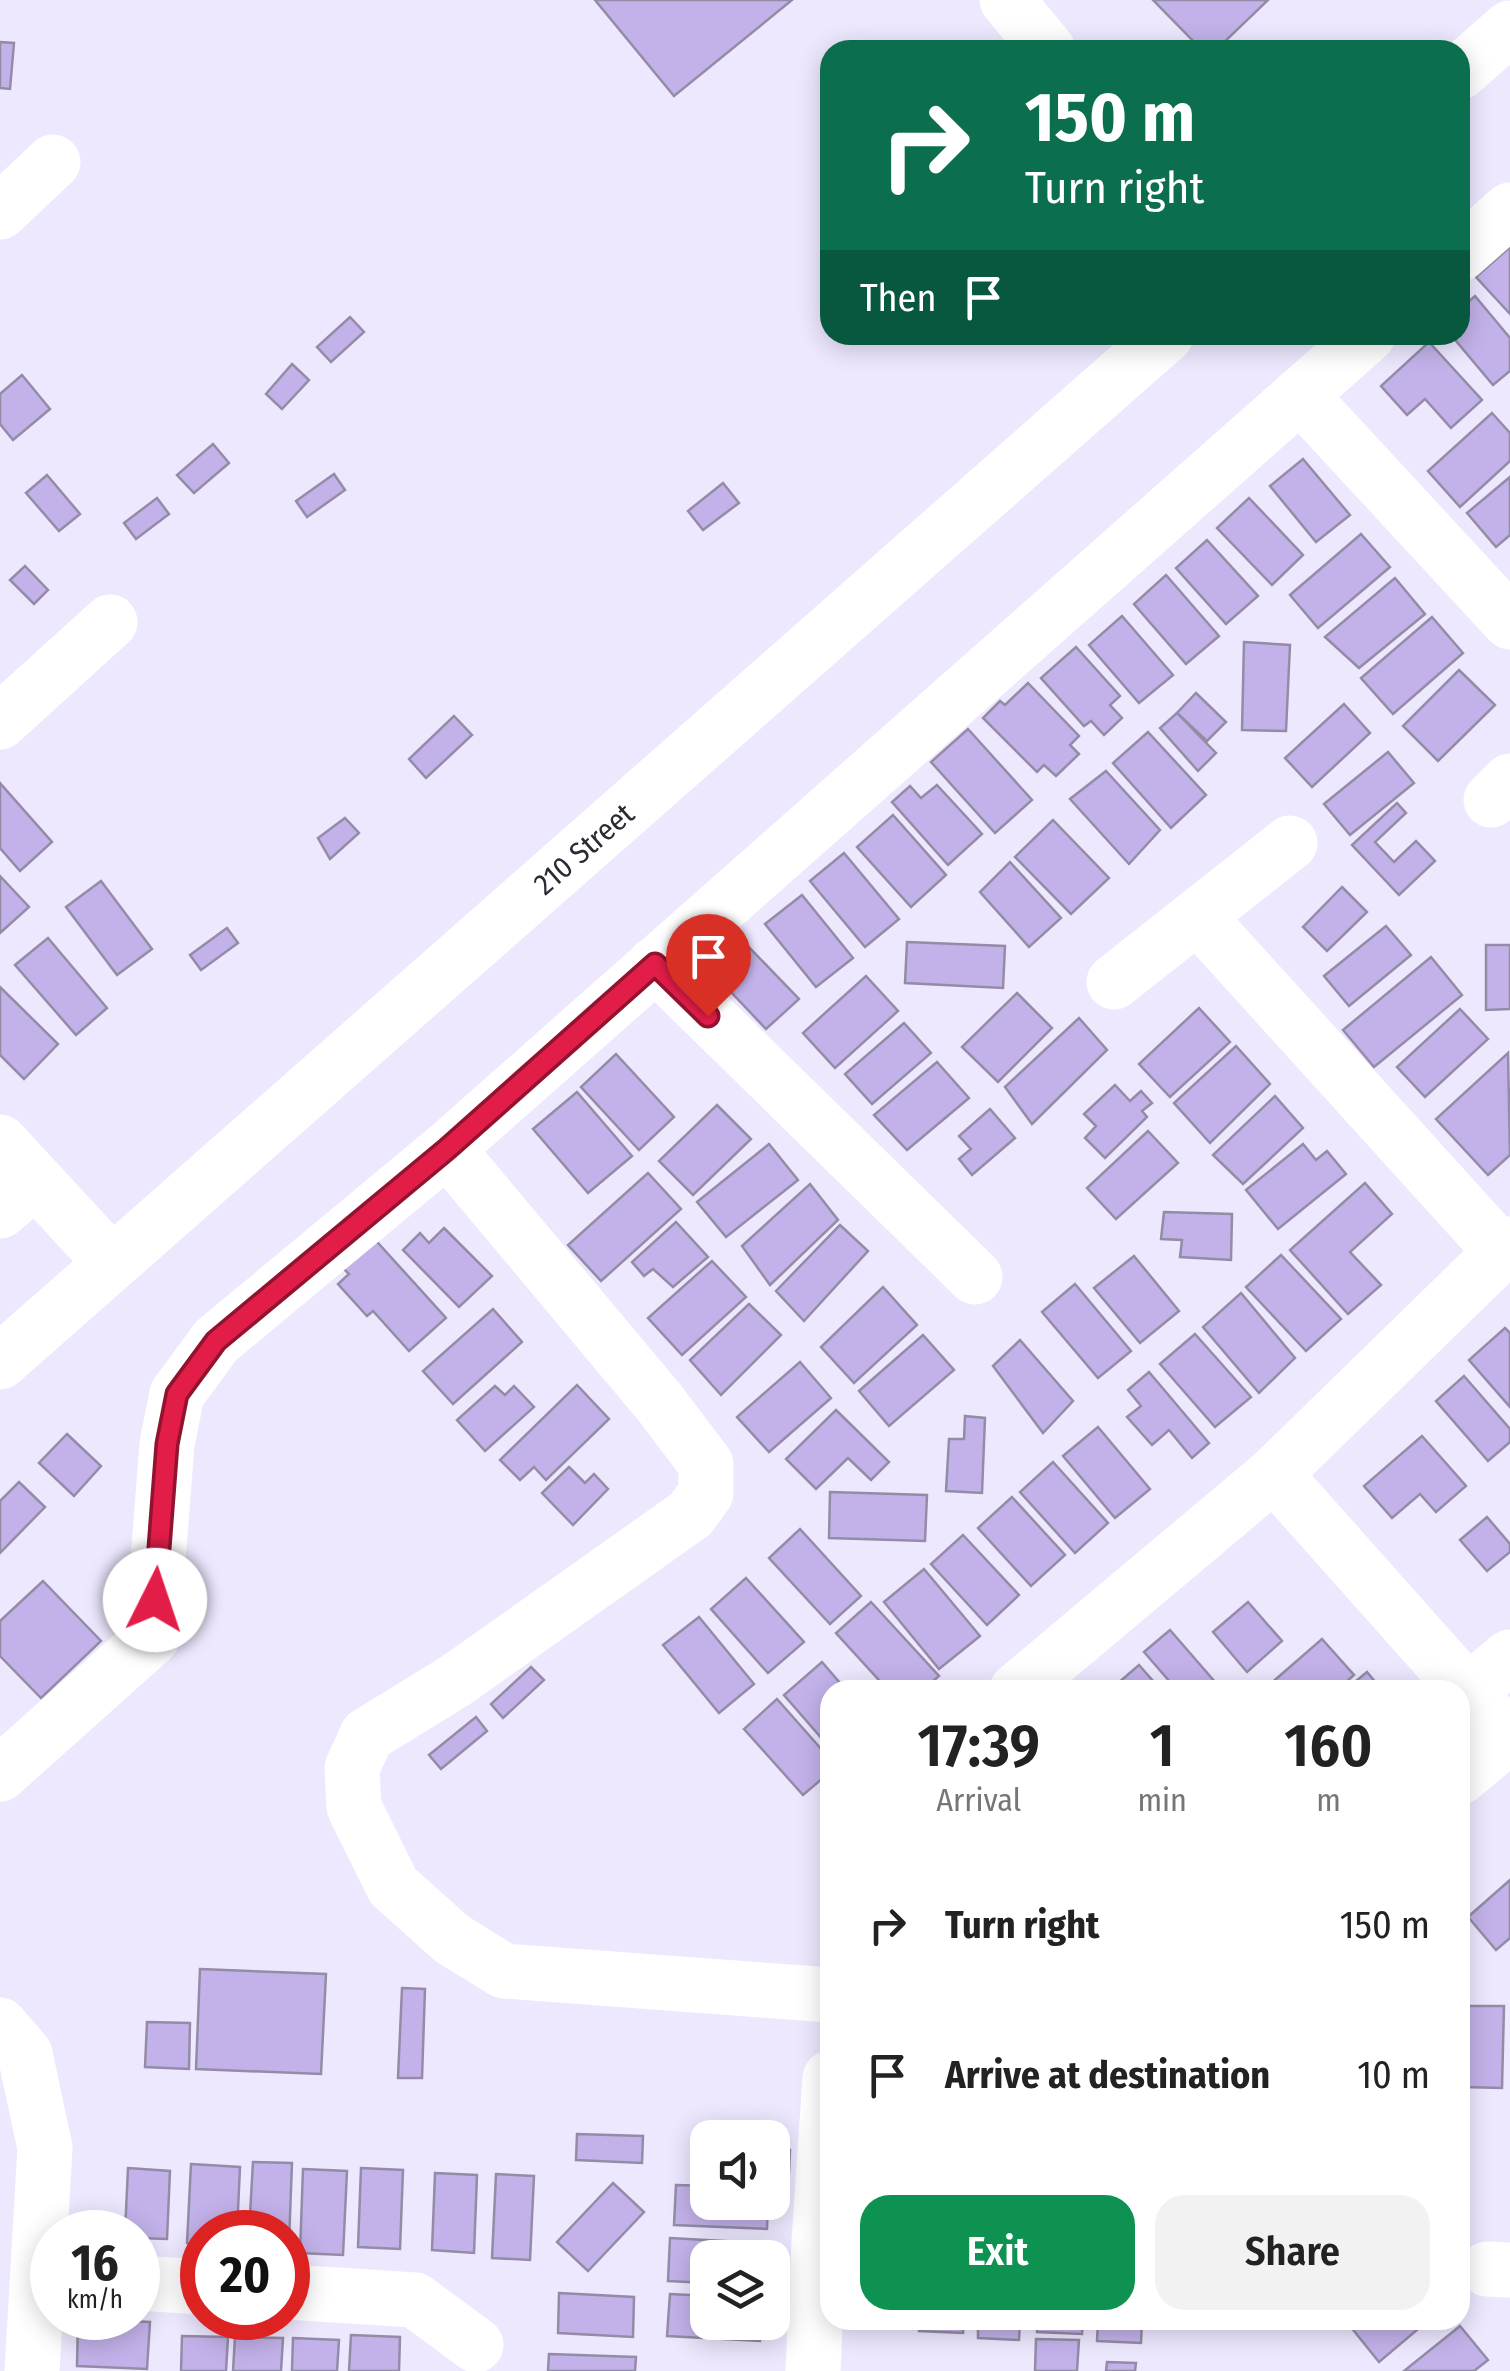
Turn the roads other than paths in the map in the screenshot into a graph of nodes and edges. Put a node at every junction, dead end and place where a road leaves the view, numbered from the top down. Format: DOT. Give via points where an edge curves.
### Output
graph roads {
  1 [pos="1006,0"];
  2 [pos="1510,28"];
  3 [pos="1040,40"];
  4 [pos="1470,63"];
  5 [pos="53,162"];
  6 [pos="1510,210"];
  7 [pos="0,212"];
  8 [pos="1470,245"];
  9 [pos="1155,345"];
  10 [pos="1357,345"];
  11 [pos="1300,395"];
  12 [pos="110,622"];
  13 [pos="1510,622"];
  14 [pos="0,722"];
  15 [pos="1290,843"];
  16 [pos="1198,916"];
  17 [pos="655,964"];
  18 [pos="1114,982"];
  19 [pos="447,1149"];
  20 [pos="12,1178"];
  21 [pos="1506,1247"];
  22 [pos="112,1263"];
  23 [pos="975,1277"];
  24 [pos="0,1362"];
  25 [pos="1274,1474"];
  26 [pos="1510,1657"];
  27 [pos="1029,1680"];
  28 [pos="1457,1680"];
  29 [pos="1470,1690"];
  30 [pos="1470,1694"];
  31 [pos="1509,1738"];
  32 [pos="1470,1769"];
  33 [pos="0,1774"];
  34 [pos="820,1995"];
  35 [pos="0,2025"];
  36 [pos="45,2210"];
  37 [pos="820,2214"];
  38 [pos="310,2293"];
  39 [pos="36,2340"];
  40 [pos="476,2344"];
  41 [pos="32,2371"];
  42 [pos="813,2371"];
  1 -- 3 [label="street"];
  2 -- 4 [label="street"];
  5 -- 7 [label="street"];
  6 -- 8 [label="street"];
  9 -- 22 [label="street, 210 Street"];
  10 -- 11 [label="street"];
  11 -- 13 [label="street"];
  11 -- 17 [label="street"];
  12 -- 14 [label="street"];
  15 -- 16 [label="street"];
  16 -- 18 [label="street"];
  16 -- 21 [label="street"];
  17 -- 19 [label="street"];
  17 -- 23 [label="street"];
  19 -- 33 [label="street" via="216,1341 177,1394 152,1638"];
  19 -- 34 [label="street" via="706,1464 706,1492 691,1514 367,1735 352,1768 354,1808 393,1886 452,1940 504,1971"];
  20 -- 22 [label="street"];
  21 -- 25 [label="street"];
  22 -- 24 [label="street, 210 Street"];
  25 -- 27 [label="street"];
  25 -- 28 [label="street"];
  26 -- 29 [label="street"];
  30 -- 31 [label="street"];
  31 -- 32 [label="street"];
  35 -- 36 [label="street" via="25,2054 45,2148"];
  37 -- 42 [label="street"];
  38 -- 40 [label="street" via="415,2300"];
  39 -- 41 [label="street"];
}
